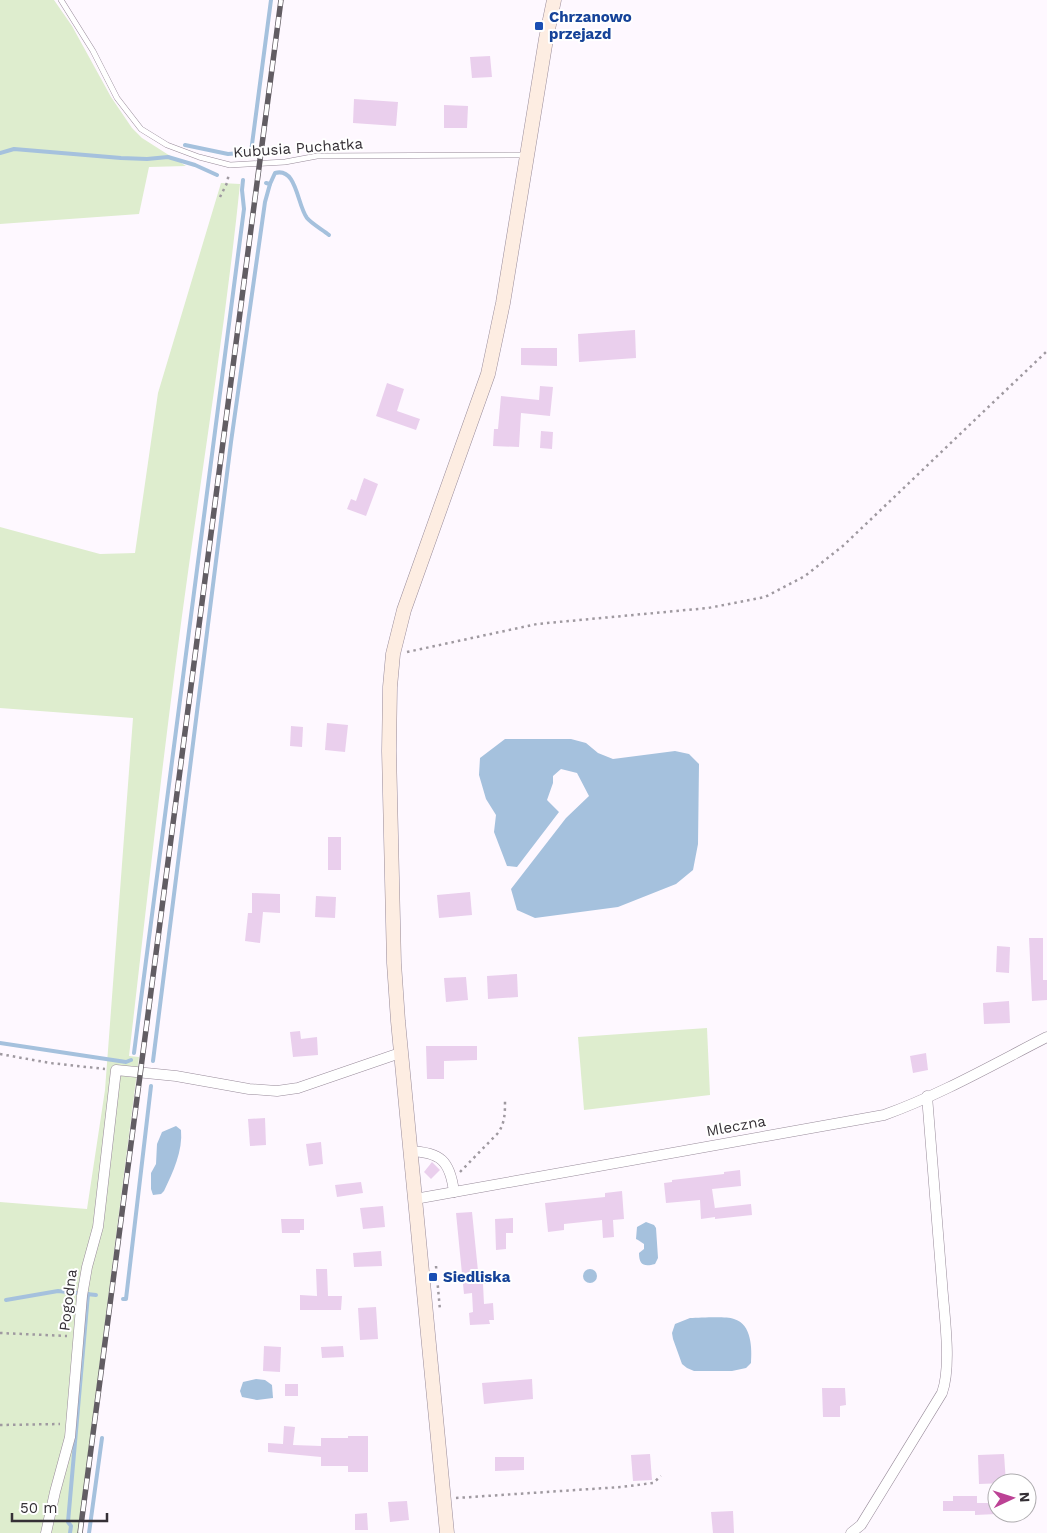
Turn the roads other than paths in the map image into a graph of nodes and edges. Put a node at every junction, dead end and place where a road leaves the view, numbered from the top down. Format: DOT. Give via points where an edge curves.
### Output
graph roads {
  1 [pos="61,0"];
  2 [pos="554,0"];
  3 [pos="527,155"];
  4 [pos="1047,1037"];
  5 [pos="400,1053"];
  6 [pos="927,1096"];
  7 [pos="409,1151"];
  8 [pos="454,1192"];
  9 [pos="415,1199"];
  10 [pos="46,1533"];
  11 [pos="448,1533"];
  12 [pos="851,1533"];
  1 -- 3 [label="lane, Kubusia Puchatka" via="117,98 141,129 166,145 199,157 230,165 286,162 317,156"];
  2 -- 3 [label="main road"];
  3 -- 5 [label="main road" via="488,374 404,610 393,654 389,751 394,963"];
  4 -- 6 [label="street, Mleczna"];
  5 -- 7 [label="main road"];
  5 -- 10 [label="street, Pogodna" via="298,1088 277,1091 116,1070 98,1227 82,1296 70,1437"];
  6 -- 8 [label="street, Mleczna" via="884,1114"];
  6 -- 12 [label="street" via="944,1313 946,1382 860,1524"];
  7 -- 8 [label="street" via="438,1156 452,1175"];
  7 -- 9 [label="main road"];
  8 -- 9 [label="street, Mleczna"];
  9 -- 11 [label="main road"];
}
